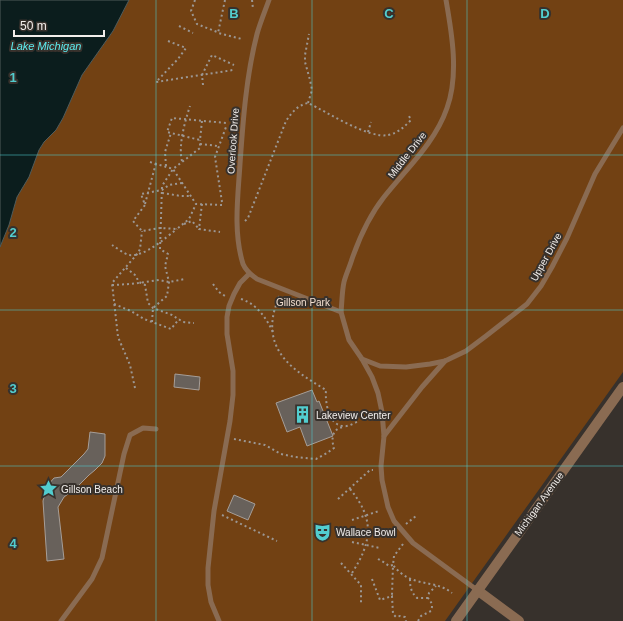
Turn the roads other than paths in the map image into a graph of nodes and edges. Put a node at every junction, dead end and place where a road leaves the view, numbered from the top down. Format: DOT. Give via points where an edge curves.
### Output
graph roads {
  1 [pos="269,0"];
  2 [pos="446,0"];
  3 [pos="623,128"];
  4 [pos="249,274"];
  5 [pos="341,312"];
  6 [pos="362,359"];
  7 [pos="445,361"];
  8 [pos="623,387"];
  9 [pos="156,429"];
  10 [pos="384,436"];
  11 [pos="477,590"];
  12 [pos="61,621"];
  13 [pos="219,621"];
  14 [pos="456,621"];
  15 [pos="519,621"];
  1 -- 4 [label="lane, Overlook Drive" via="257,34 247,83 243,122 238,227 244,265"];
  2 -- 5 [label="lane, Middle Drive" via="453,54 453,81 448,108 427,146 370,216 344,282"];
  3 -- 7 [label="lane, Upper Drive" via="595,174 567,238 541,286 527,304 508,320 466,351"];
  4 -- 5 [label="lane"];
  4 -- 13 [label="lane" via="240,283 229,306 227,318 233,395 214,511 208,568 210,602"];
  5 -- 6 [label="lane" via="349,340"];
  6 -- 7 [label="lane" via="380,366 406,367"];
  6 -- 10 [label="lane" via="378,393"];
  7 -- 10 [label="lane"];
  8 -- 11 [label="street, Michigan Avenue"];
  9 -- 12 [label="lane" via="143,428 130,435 119,473 102,558 92,579"];
  10 -- 11 [label="lane" via="384,495 394,521 413,543"];
  11 -- 14 [label="street, Michigan Avenue"];
  11 -- 15 [label="street"];
}
